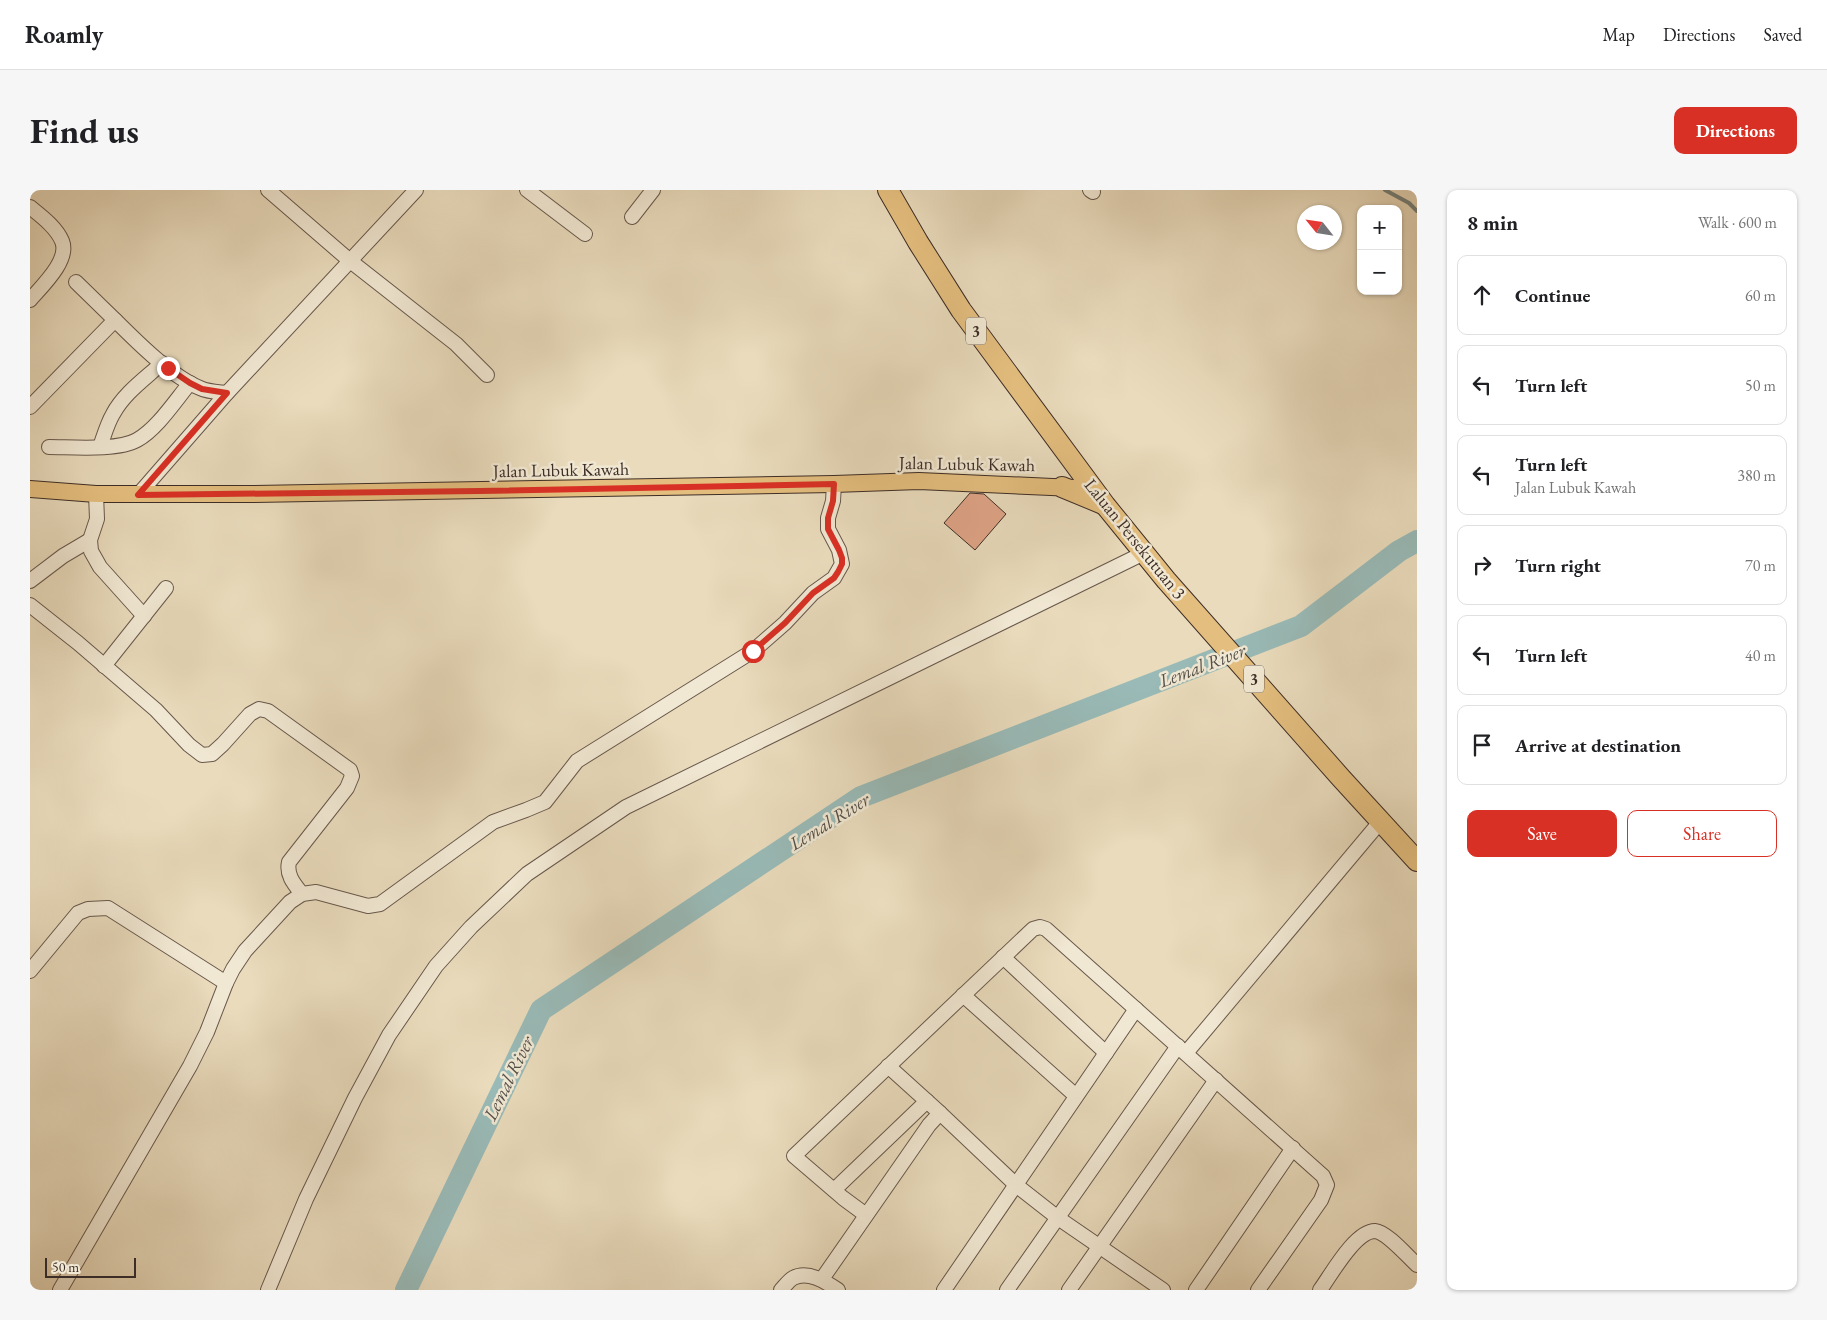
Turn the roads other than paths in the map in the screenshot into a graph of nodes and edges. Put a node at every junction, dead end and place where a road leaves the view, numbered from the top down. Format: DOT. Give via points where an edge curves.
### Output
graph roads {
  1 [pos="268,190"];
  2 [pos="416,190"];
  3 [pos="527,190"];
  4 [pos="653,190"];
  5 [pos="888,190"];
  6 [pos="30,207"];
  7 [pos="632,217"];
  8 [pos="585,234"];
  9 [pos="349,260"];
  10 [pos="76,282"];
  11 [pos="30,300"];
  12 [pos="114,320"];
  13 [pos="162,363"];
  14 [pos="487,375"];
  15 [pos="190,383"];
  16 [pos="227,393"];
  17 [pos="30,406"];
  18 [pos="48,447"];
  19 [pos="100,447"];
  20 [pos="1074,464"];
  21 [pos="834,484"];
  22 [pos="1062,487"];
  23 [pos="30,489"];
  24 [pos="96,494"];
  25 [pos="138,495"];
  26 [pos="1099,497"];
  27 [pos="90,540"];
  28 [pos="1144,553"];
  29 [pos="30,581"];
  30 [pos="166,588"];
  31 [pos="30,605"];
  32 [pos="144,616"];
  33 [pos="104,666"];
  34 [pos="1380,822"];
  35 [pos="1417,862"];
  36 [pos="302,894"];
  37 [pos="1003,957"];
  38 [pos="30,971"];
  39 [pos="226,983"];
  40 [pos="963,995"];
  41 [pos="1136,1009"];
  42 [pos="1182,1050"];
  43 [pos="1106,1053"];
  44 [pos="888,1066"];
  45 [pos="1216,1080"];
  46 [pos="1076,1096"];
  47 [pos="927,1101"];
  48 [pos="940,1112"];
  49 [pos="1293,1148"];
  50 [pos="1016,1185"];
  51 [pos="834,1190"];
  52 [pos="866,1215"];
  53 [pos="1058,1218"];
  54 [pos="1099,1246"];
  55 [pos="1417,1265"];
  56 [pos="822,1278"];
  57 [pos="60,1290"];
  58 [pos="268,1290"];
  59 [pos="782,1290"];
  60 [pos="838,1290"];
  61 [pos="944,1290"];
  62 [pos="1007,1290"];
  63 [pos="1069,1290"];
  64 [pos="1163,1290"];
  65 [pos="1196,1290"];
  66 [pos="1258,1290"];
  67 [pos="1320,1290"];
  1 -- 9 [label="street"];
  2 -- 9 [label="street"];
  3 -- 8 [label="street"];
  4 -- 7 [label="street"];
  5 -- 20 [label="highway, Laluan Persekutuan 3 / 3" via="961,310"];
  6 -- 11 [label="street" via="58,234 64,250 53,273"];
  9 -- 14 [label="street" via="456,344"];
  9 -- 16 [label="street"];
  10 -- 12 [label="street"];
  12 -- 13 [label="street"];
  12 -- 17 [label="street"];
  13 -- 15 [label="street"];
  13 -- 19 [label="street" via="117,406"];
  15 -- 16 [label="street" via="202,389"];
  15 -- 19 [label="street" via="144,435 129,444"];
  16 -- 25 [label="street"];
  18 -- 19 [label="street"];
  20 -- 22 [label="highway" via="1068,484"];
  20 -- 26 [label="highway, Laluan Persekutuan 3 / 3"];
  21 -- 22 [label="main road, Jalan Lubuk Kawah" via="919,481"];
  21 -- 25 [label="main road, Jalan Lubuk Kawah"];
  21 -- 36 [label="street" via="828,529 842,564 834,578 813,593 753,651 577,760 545,802 493,822 380,904 368,906 316,892"];
  22 -- 26 [label="highway"];
  23 -- 24 [label="main road, Jalan Lubuk Kawah"];
  24 -- 25 [label="main road, Jalan Lubuk Kawah"];
  24 -- 27 [label="street" via="97,519"];
  26 -- 28 [label="highway, Laluan Persekutuan 3 / 3"];
  27 -- 29 [label="street"];
  27 -- 32 [label="street" via="91,551 100,567"];
  28 -- 34 [label="highway, Laluan Persekutuan 3 / 3"];
  28 -- 58 [label="street" via="626,806 527,874 471,927 436,966 389,1035 306,1199"];
  30 -- 32 [label="street"];
  31 -- 33 [label="street"];
  32 -- 33 [label="street"];
  33 -- 36 [label="street" via="156,710 188,746 202,754 212,754 250,714 259,709 268,711 350,770 352,776 347,788 289,862 289,875"];
  34 -- 35 [label="highway, Laluan Persekutuan 3 / 3"];
  34 -- 42 [label="street"];
  36 -- 39 [label="street" via="290,902 245,951"];
  37 -- 40 [label="street"];
  37 -- 41 [label="street" via="1033,929 1046,929"];
  37 -- 43 [label="street"];
  38 -- 39 [label="street" via="78,912 99,907 108,908"];
  39 -- 57 [label="street" via="190,1066"];
  40 -- 44 [label="street"];
  40 -- 46 [label="street"];
  41 -- 42 [label="street"];
  41 -- 43 [label="street"];
  42 -- 45 [label="street"];
  42 -- 53 [label="street"];
  43 -- 46 [label="street"];
  44 -- 47 [label="street"];
  44 -- 51 [label="street" via="794,1156"];
  45 -- 49 [label="street"];
  45 -- 54 [label="street"];
  46 -- 50 [label="street"];
  47 -- 48 [label="street"];
  47 -- 51 [label="street"];
  48 -- 50 [label="street"];
  48 -- 52 [label="street"];
  49 -- 65 [label="street"];
  49 -- 66 [label="street" via="1323,1176 1327,1185 1321,1200"];
  50 -- 53 [label="street"];
  50 -- 61 [label="street"];
  51 -- 52 [label="street"];
  52 -- 56 [label="street"];
  53 -- 54 [label="street"];
  53 -- 62 [label="street"];
  54 -- 63 [label="street"];
  54 -- 64 [label="street"];
  55 -- 67 [label="street" via="1386,1236 1376,1231 1365,1234 1352,1245"];
  56 -- 59 [label="street" via="792,1278"];
  56 -- 60 [label="street"];
}
